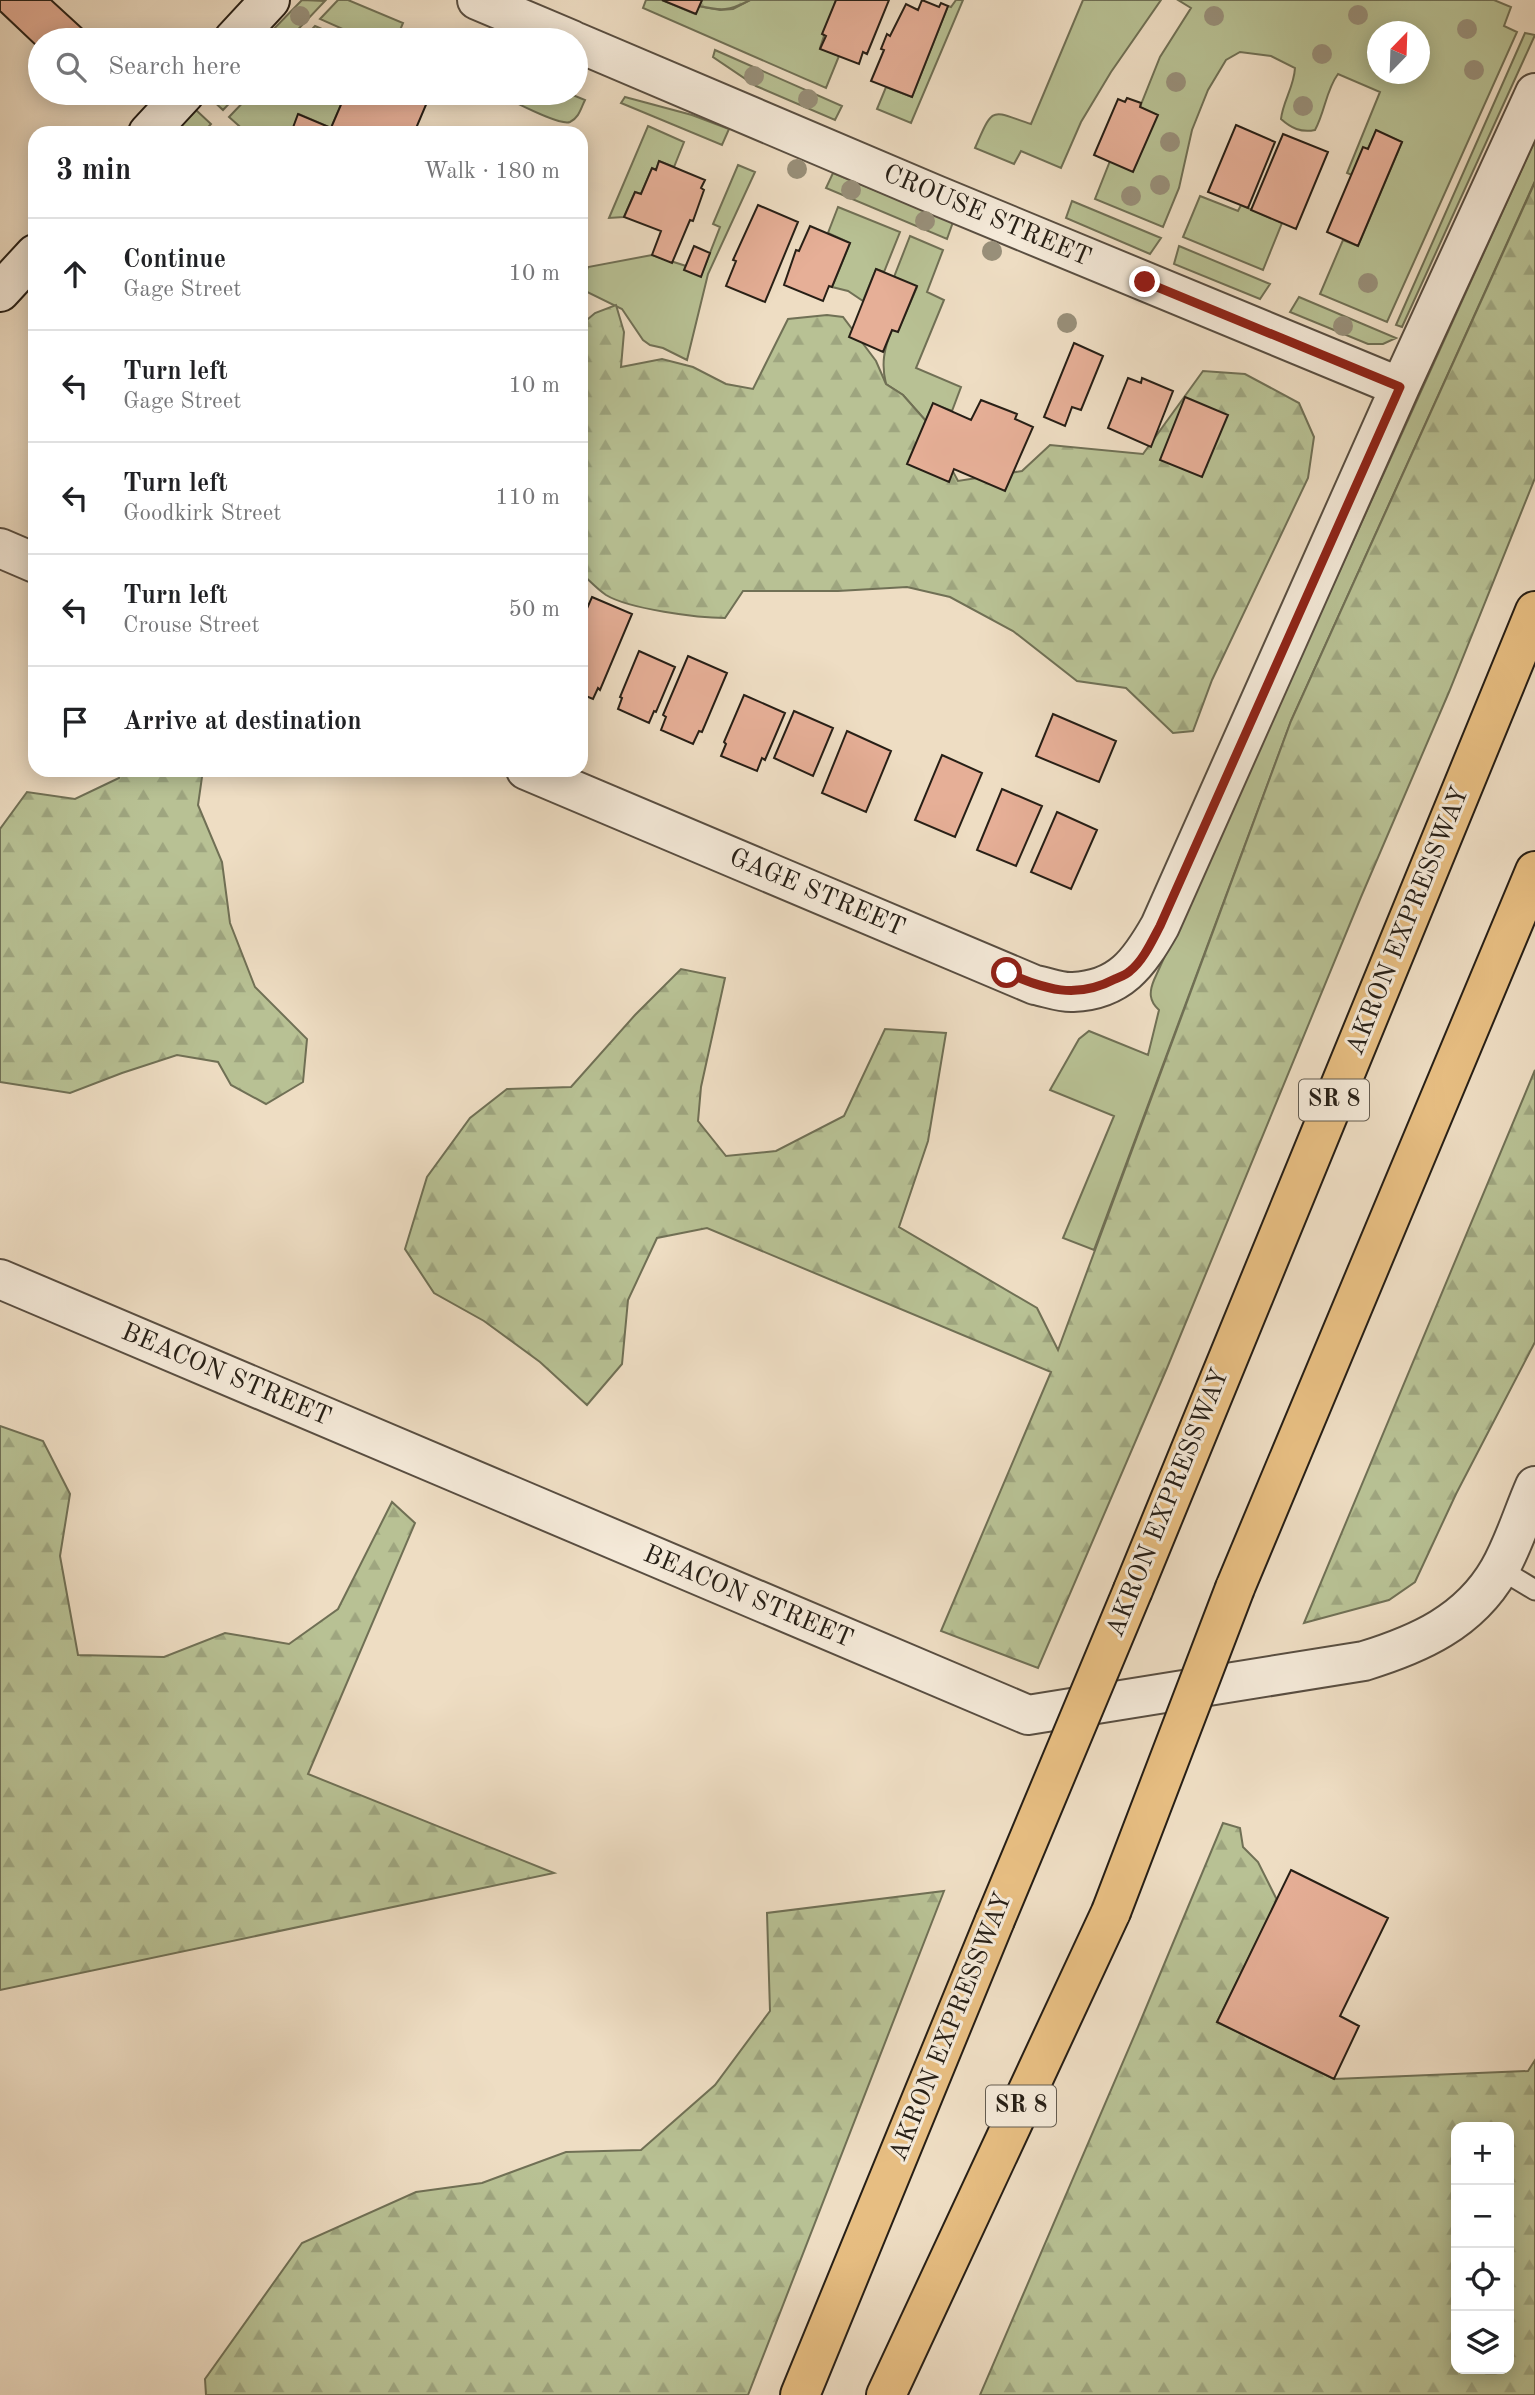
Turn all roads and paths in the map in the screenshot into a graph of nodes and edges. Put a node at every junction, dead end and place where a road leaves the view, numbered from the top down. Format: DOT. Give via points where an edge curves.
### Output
graph roads {
  1 [pos="270,0"];
  2 [pos="477,0"];
  3 [pos="244,28"];
  4 [pos="543,28"];
  5 [pos="588,47"];
  6 [pos="1535,93"];
  7 [pos="174,105"];
  8 [pos="154,126"];
  9 [pos="28,262"];
  10 [pos="0,292"];
  11 [pos="1400,387"];
  12 [pos="0,548"];
  13 [pos="28,560"];
  14 [pos="1535,611"];
  15 [pos="543,777"];
  16 [pos="1535,872"];
  17 [pos="0,1279"];
  18 [pos="1535,1486"];
  19 [pos="1500,1569"];
  20 [pos="1535,1590"];
  21 [pos="800,2395"];
  22 [pos="886,2395"];
  1 -- 3 [label="street"];
  2 -- 4 [label="street, CROUSE STREET"];
  5 -- 11 [label="street, CROUSE STREET"];
  6 -- 11 [label="street"];
  7 -- 8 [label="street"];
  9 -- 10 [label="street"];
  11 -- 15 [label="street, GAGE STREET" via="1160,926 1130,971 1100,987 1071,993 1035,985"];
  12 -- 13 [label="street"];
  14 -- 21 [label="highway, AKRON EXPRESSWAY / SR 8, bridge"];
  16 -- 22 [label="highway, SR 8, bridge" via="1235,1588 1111,1912"];
  17 -- 19 [label="street, BEACON STREET" via="1028,1716 1364,1661 1429,1637 1459,1617"];
  18 -- 19 [label="street, BEACON STREET"];
  19 -- 20 [label="lane"];
}
